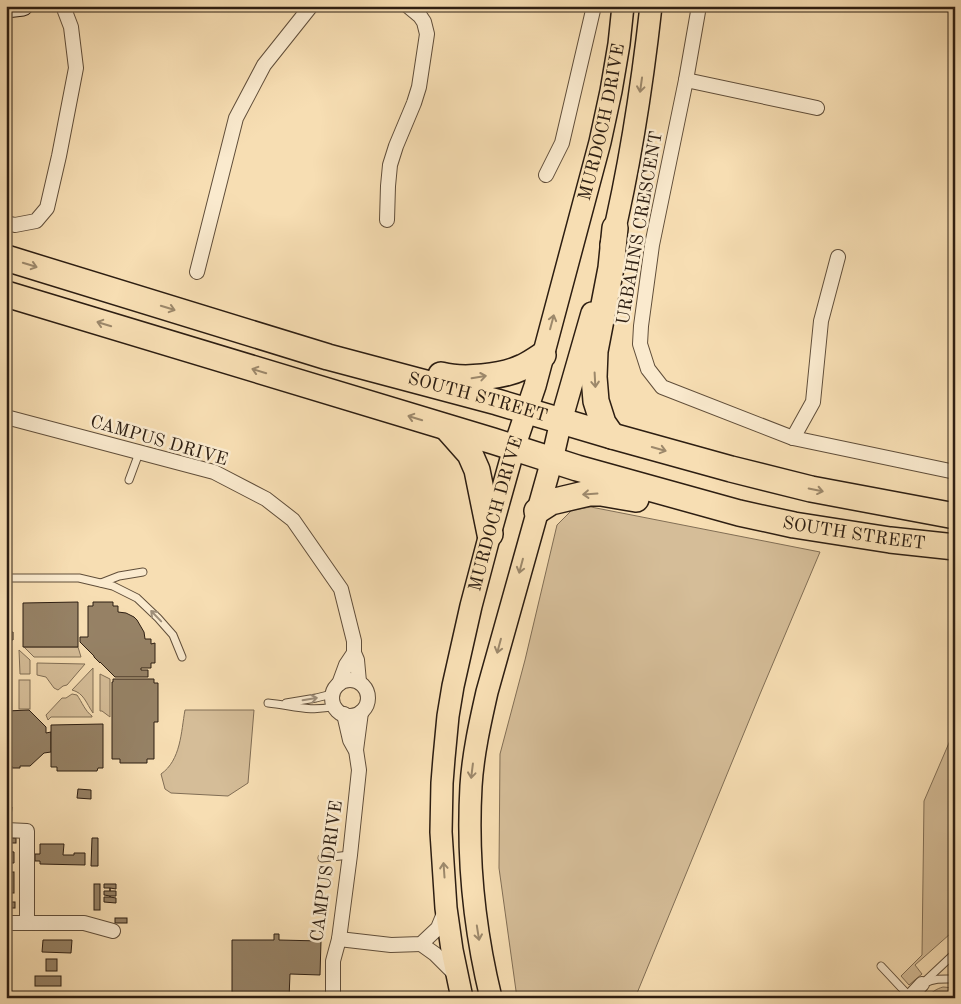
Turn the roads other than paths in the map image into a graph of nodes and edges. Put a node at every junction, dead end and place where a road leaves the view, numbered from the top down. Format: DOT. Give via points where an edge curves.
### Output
graph roads {
  1 [pos="22,6"];
  2 [pos="63,6"];
  3 [pos="311,6"];
  4 [pos="408,6"];
  5 [pos="594,6"];
  6 [pos="623,6"];
  7 [pos="651,6"];
  8 [pos="698,6"];
  9 [pos="6,8"];
  10 [pos="686,80"];
  11 [pos="817,108"];
  12 [pos="546,175"];
  13 [pos="387,220"];
  14 [pos="6,223"];
  15 [pos="615,228"];
  16 [pos="838,257"];
  17 [pos="6,258"];
  18 [pos="197,272"];
  19 [pos="6,294"];
  20 [pos="543,355"];
  21 [pos="328,357"];
  22 [pos="527,411"];
  23 [pos="6,417"];
  24 [pos="561,421"];
  25 [pos="446,428"];
  26 [pos="612,436"];
  27 [pos="793,438"];
  28 [pos="514,448"];
  29 [pos="139,453"];
  30 [pos="552,460"];
  31 [pos="955,472"];
  32 [pos="129,480"];
  33 [pos="537,511"];
  34 [pos="955,516"];
  35 [pos="794,525"];
  36 [pos="490,534"];
  37 [pos="955,547"];
  38 [pos="143,572"];
  39 [pos="6,578"];
  40 [pos="101,583"];
  41 [pos="354,653"];
  42 [pos="182,657"];
  43 [pos="360,682"];
  44 [pos="338,685"];
  45 [pos="268,703"];
  46 [pos="281,704"];
  47 [pos="339,710"];
  48 [pos="361,712"];
  49 [pos="356,750"];
  50 [pos="6,830"];
  51 [pos="350,855"];
  52 [pos="322,858"];
  53 [pos="446,908"];
  54 [pos="6,923"];
  55 [pos="27,923"];
  56 [pos="113,931"];
  57 [pos="339,939"];
  58 [pos="421,944"];
  59 [pos="955,953"];
  60 [pos="881,966"];
  61 [pos="457,976"];
  62 [pos="955,979"];
  63 [pos="922,984"];
  64 [pos="909,997"];
  65 [pos="332,998"];
  66 [pos="462,998"];
  67 [pos="491,998"];
  1 -- 9 [label="street"];
  2 -- 14 [label="street" via="71,27 76,68 47,208 36,221 15,225"];
  3 -- 18 [label="street" via="264,65 236,118"];
  4 -- 13 [label="street" via="420,16 427,34 419,87 390,164"];
  5 -- 12 [label="street" via="562,143"];
  20 -- 6 [label="main road, MURDOCH DRIVE, one-way" via="600,142"];
  7 -- 15 [label="main road, MURDOCH DRIVE, one-way" via="630,159"];
  8 -- 10 [label="street, URBAHNS CRESCENT"];
  10 -- 11 [label="street"];
  10 -- 27 [label="street, URBAHNS CRESCENT" via="652,246 640,344 648,369 662,387"];
  15 -- 24 [label="main road, MURDOCH DRIVE"];
  15 -- 26 [label="highway, one-way" via="595,351 594,377 596,401 603,423"];
  16 -- 27 [label="street" via="821,321 813,402"];
  17 -- 21 [label="highway, SOUTH STREET, one-way"];
  25 -- 19 [label="highway, SOUTH STREET, one-way"];
  21 -- 20 [label="highway, one-way" via="386,360 451,378 470,378 506,373"];
  20 -- 22 [label="main road, MURDOCH DRIVE"];
  21 -- 22 [label="highway, SOUTH STREET"];
  22 -- 24 [label="highway, SOUTH STREET"];
  22 -- 28 [label="main road, MURDOCH DRIVE"];
  23 -- 29 [label="street, CAMPUS DRIVE"];
  24 -- 26 [label="highway, SOUTH STREET"];
  24 -- 30 [label="main road, MURDOCH DRIVE"];
  25 -- 28 [label="highway, SOUTH STREET"];
  25 -- 36 [label="highway" via="474,462"];
  26 -- 34 [label="highway, SOUTH STREET, one-way" via="811,489"];
  27 -- 31 [label="street, URBAHNS CRESCENT"];
  28 -- 30 [label="highway, SOUTH STREET"];
  28 -- 36 [label="main road, MURDOCH DRIVE"];
  29 -- 32 [label="lane"];
  29 -- 41 [label="street, CAMPUS DRIVE" via="214,472 266,498 293,520 341,589"];
  30 -- 33 [label="main road, MURDOCH DRIVE"];
  30 -- 35 [label="highway, SOUTH STREET" via="739,513"];
  35 -- 33 [label="highway, one-way" via="601,493 558,500"];
  33 -- 67 [label="main road, MURDOCH DRIVE, one-way" via="479,723 471,784 469,840 474,911"];
  35 -- 37 [label="highway, SOUTH STREET"];
  53 -- 36 [label="main road, MURDOCH DRIVE, one-way" via="441,832 448,716 461,644"];
  38 -- 40 [label="lane"];
  39 -- 40 [label="lane" via="79,578"];
  42 -- 40 [label="lane, one-way" via="173,635 144,604 130,594"];
  41 -- 43 [label="street, CAMPUS DRIVE"];
  41 -- 44 [label="street"];
  43 -- 44 [label="street" via="347,680"];
  43 -- 48 [label="street" via="368,697"];
  46 -- 44 [label="lane, one-way" via="328,695"];
  44 -- 47 [label="street" via="332,698"];
  45 -- 46 [label="lane"];
  46 -- 47 [label="lane" via="305,709"];
  47 -- 48 [label="street" via="353,715"];
  47 -- 49 [label="street, CAMPUS DRIVE"];
  48 -- 49 [label="street, CAMPUS DRIVE"];
  49 -- 51 [label="street, CAMPUS DRIVE" via="359,770"];
  50 -- 55 [label="street" via="27,831"];
  51 -- 52 [label="lane"];
  51 -- 57 [label="street, CAMPUS DRIVE"];
  53 -- 58 [label="street" via="438,928"];
  53 -- 61 [label="main road, MURDOCH DRIVE"];
  54 -- 55 [label="street"];
  55 -- 56 [label="street" via="84,923"];
  57 -- 58 [label="street" via="392,945"];
  57 -- 65 [label="street, CAMPUS DRIVE" via="333,961"];
  58 -- 61 [label="street"];
  59 -- 63 [label="lane"];
  60 -- 64 [label="lane"];
  61 -- 66 [label="main road, MURDOCH DRIVE"];
  62 -- 63 [label="lane" via="931,980"];
  63 -- 64 [label="street"];
}
